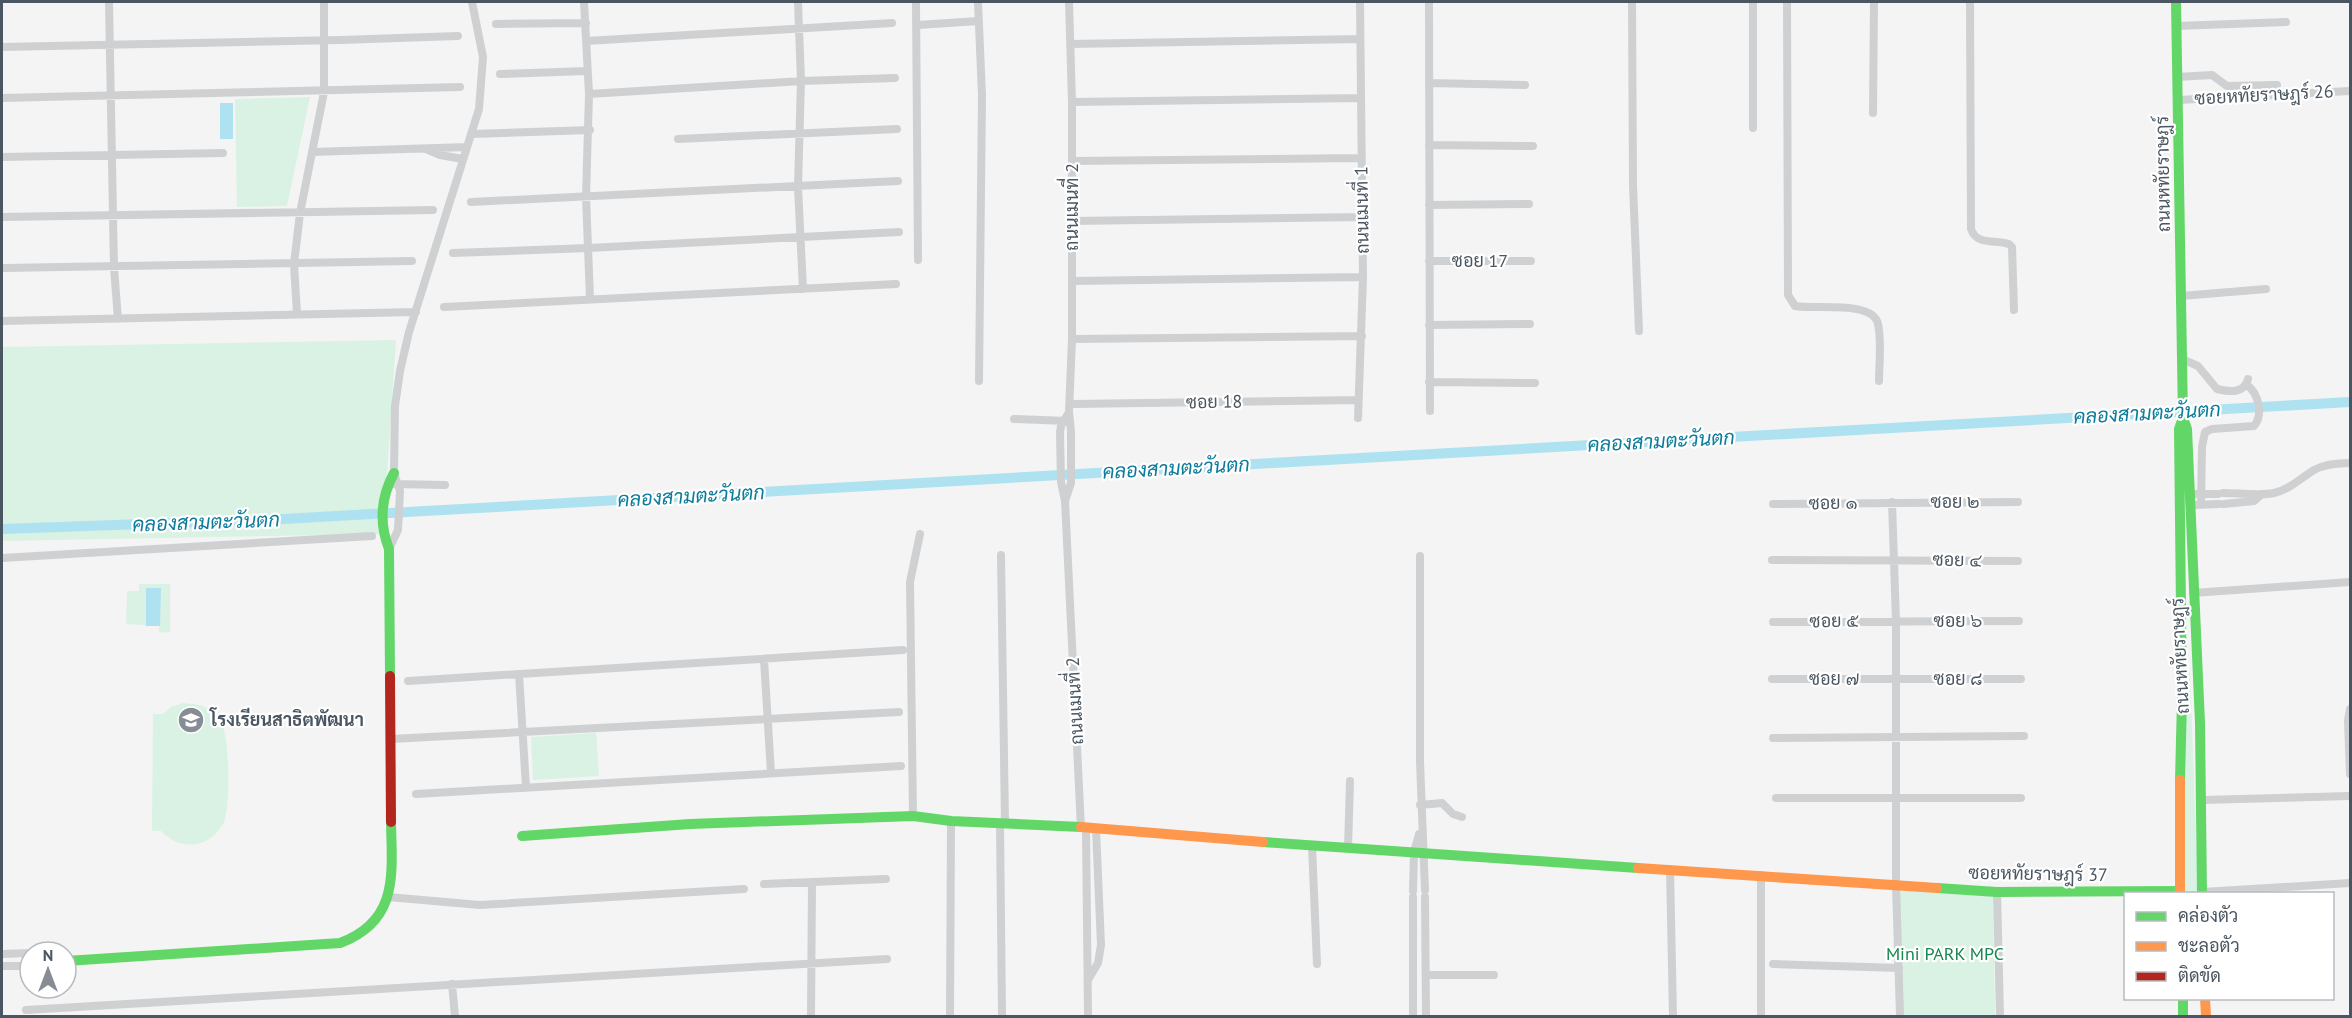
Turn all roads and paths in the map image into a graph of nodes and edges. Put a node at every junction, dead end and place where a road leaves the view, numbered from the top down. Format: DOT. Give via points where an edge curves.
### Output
graph roads {
  1 [pos="109,2"];
  2 [pos="324,2"];
  3 [pos="472,2"];
  4 [pos="584,2"];
  5 [pos="798,2"];
  6 [pos="916,2"];
  7 [pos="978,2"];
  8 [pos="1070,2"];
  9 [pos="1360,2"];
  10 [pos="1428,2"];
  11 [pos="1632,2"];
  12 [pos="1753,2"];
  13 [pos="1787,2"];
  14 [pos="1874,2"];
  15 [pos="1970,2"];
  16 [pos="2176,2"];
  17 [pos="978,21"];
  18 [pos="586,22"];
  19 [pos="2286,22"];
  20 [pos="892,23"];
  21 [pos="496,24"];
  22 [pos="918,25"];
  23 [pos="2176,26"];
  24 [pos="799,29"];
  25 [pos="458,36"];
  26 [pos="1360,39"];
  27 [pos="325,40"];
  28 [pos="586,41"];
  29 [pos="1071,44"];
  30 [pos="110,45"];
  31 [pos="2,47"];
  32 [pos="587,71"];
  33 [pos="500,74"];
  34 [pos="2177,77"];
  35 [pos="895,78"];
  36 [pos="801,81"];
  37 [pos="1429,83"];
  38 [pos="2277,85"];
  39 [pos="1525,86"];
  40 [pos="460,87"];
  41 [pos="2350,91"];
  42 [pos="324,92"];
  43 [pos="589,94"];
  44 [pos="111,96"];
  45 [pos="2,98"];
  46 [pos="1361,98"];
  47 [pos="2178,100"];
  48 [pos="1072,102"];
  49 [pos="1873,112"];
  50 [pos="1753,128"];
  51 [pos="897,129"];
  52 [pos="590,130"];
  53 [pos="471,134"];
  54 [pos="800,134"];
  55 [pos="678,139"];
  56 [pos="1429,145"];
  57 [pos="1533,146"];
  58 [pos="467,147"];
  59 [pos="424,149"];
  60 [pos="312,152"];
  61 [pos="223,153"];
  62 [pos="2,157"];
  63 [pos="112,157"];
  64 [pos="1361,158"];
  65 [pos="463,159"];
  66 [pos="1072,161"];
  67 [pos="898,181"];
  68 [pos="798,187"];
  69 [pos="586,196"];
  70 [pos="471,202"];
  71 [pos="1529,204"];
  72 [pos="1429,205"];
  73 [pos="433,210"];
  74 [pos="300,213"];
  75 [pos="114,216"];
  76 [pos="2,217"];
  77 [pos="1362,217"];
  78 [pos="1072,221"];
  79 [pos="899,232"];
  80 [pos="801,238"];
  81 [pos="588,248"];
  82 [pos="453,253"];
  83 [pos="918,260"];
  84 [pos="412,261"];
  85 [pos="1429,261"];
  86 [pos="1531,261"];
  87 [pos="294,264"];
  88 [pos="2,268"];
  89 [pos="114,268"];
  90 [pos="1363,277"];
  91 [pos="1072,281"];
  92 [pos="896,284"];
  93 [pos="803,289"];
  94 [pos="2266,290"];
  95 [pos="2181,296"];
  96 [pos="590,299"];
  97 [pos="444,307"];
  98 [pos="2014,310"];
  99 [pos="416,312"];
  100 [pos="297,314"];
  101 [pos="118,319"];
  102 [pos="2,321"];
  103 [pos="1530,324"];
  104 [pos="1429,325"];
  105 [pos="1639,331"];
  106 [pos="1362,336"];
  107 [pos="1072,339"];
  108 [pos="2182,359"];
  109 [pos="979,381"];
  110 [pos="1879,381"];
  111 [pos="1429,382"];
  112 [pos="1535,382"];
  113 [pos="1358,400"];
  114 [pos="1430,411"];
  115 [pos="1068,414"];
  116 [pos="1358,418"];
  117 [pos="1014,419"];
  118 [pos="2184,459"];
  119 [pos="2350,463"];
  120 [pos="394,473"];
  121 [pos="445,485"];
  122 [pos="392,488"];
  123 [pos="2201,494"];
  124 [pos="2261,495"];
  125 [pos="1065,501"];
  126 [pos="2193,501"];
  127 [pos="1892,502"];
  128 [pos="2018,502"];
  129 [pos="1773,504"];
  130 [pos="920,534"];
  131 [pos="378,535"];
  132 [pos="389,549"];
  133 [pos="1001,555"];
  134 [pos="1420,556"];
  135 [pos="2,558"];
  136 [pos="1772,560"];
  137 [pos="1895,560"];
  138 [pos="2018,561"];
  139 [pos="2350,582"];
  140 [pos="2193,593"];
  141 [pos="1896,621"];
  142 [pos="2019,621"];
  143 [pos="1773,622"];
  144 [pos="903,650"];
  145 [pos="764,659"];
  146 [pos="519,674"];
  147 [pos="2020,679"];
  148 [pos="1772,680"];
  149 [pos="1896,680"];
  150 [pos="408,681"];
  151 [pos="2350,709"];
  152 [pos="899,712"];
  153 [pos="768,717"];
  154 [pos="523,731"];
  155 [pos="2024,736"];
  156 [pos="1895,737"];
  157 [pos="1773,738"];
  158 [pos="391,739"];
  159 [pos="901,766"];
  160 [pos="771,773"];
  161 [pos="2350,774"];
  162 [pos="1350,781"];
  163 [pos="526,787"];
  164 [pos="416,794"];
  165 [pos="2350,796"];
  166 [pos="1776,798"];
  167 [pos="1896,798"];
  168 [pos="2020,798"];
  169 [pos="2202,800"];
  170 [pos="1420,805"];
  171 [pos="913,816"];
  172 [pos="1462,817"];
  173 [pos="951,821"];
  174 [pos="1002,823"];
  175 [pos="1087,829"];
  176 [pos="522,836"];
  177 [pos="1312,846"];
  178 [pos="1348,848"];
  179 [pos="1419,853"];
  180 [pos="1670,869"];
  181 [pos="1761,875"];
  182 [pos="886,879"];
  183 [pos="812,882"];
  184 [pos="2350,883"];
  185 [pos="764,884"];
  186 [pos="1896,885"];
  187 [pos="744,889"];
  188 [pos="1997,892"];
  189 [pos="2180,892"];
  190 [pos="2202,892"];
  191 [pos="2217,892"];
  192 [pos="388,897"];
  193 [pos="18,953"];
  194 [pos="2,954"];
  195 [pos="887,958"];
  196 [pos="78,960"];
  197 [pos="812,962"];
  198 [pos="1317,964"];
  199 [pos="1773,964"];
  200 [pos="2,966"];
  201 [pos="18,966"];
  202 [pos="1899,968"];
  203 [pos="1426,975"];
  204 [pos="1494,975"];
  205 [pos="1088,982"];
  206 [pos="452,984"];
  207 [pos="2183,1000"];
  208 [pos="2205,1000"];
  209 [pos="97,1007"];
  210 [pos="26,1010"];
  211 [pos="98,1017"];
  212 [pos="455,1017"];
  213 [pos="812,1017"];
  214 [pos="950,1017"];
  215 [pos="1002,1017"];
  216 [pos="1088,1017"];
  217 [pos="1413,1017"];
  218 [pos="1426,1017"];
  219 [pos="1673,1017"];
  220 [pos="1761,1017"];
  221 [pos="1900,1017"];
  222 [pos="2000,1017"];
  223 [pos="2183,1017"];
  224 [pos="2206,1017"];
  1 -- 30 [label="street"];
  2 -- 27 [label="street"];
  3 -- 53 [label="street" via="483,57 479,109"];
  4 -- 18 [label="street"];
  5 -- 24 [label="street"];
  6 -- 22 [label="street"];
  7 -- 17 [label="street"];
  8 -- 29 [label="street, ถนนเมนที่ 2"];
  9 -- 26 [label="street, ถนนเมนที่ 1"];
  10 -- 37 [label="street"];
  11 -- 105 [label="street"];
  12 -- 50 [label="street"];
  13 -- 110 [label="street" via="1788,295 1795,306 1861,309 1874,316 1879,335"];
  14 -- 49 [label="street"];
  15 -- 98 [label="street" via="1971,229 1978,240 2009,243 2012,248"];
  16 -- 23 [label="street, ถนนหทัยราษฎร์"];
  17 -- 22 [label="street"];
  17 -- 109 [label="street" via="982,95"];
  18 -- 21 [label="street"];
  18 -- 28 [label="street"];
  19 -- 23 [label="street"];
  20 -- 24 [label="street"];
  22 -- 83 [label="street"];
  23 -- 34 [label="street, ถนนหทัยราษฎร์"];
  24 -- 28 [label="street"];
  24 -- 36 [label="street"];
  25 -- 27 [label="street"];
  26 -- 29 [label="street"];
  26 -- 46 [label="street, ถนนเมนที่ 1"];
  27 -- 30 [label="street"];
  27 -- 42 [label="street"];
  28 -- 32 [label="street"];
  29 -- 48 [label="street, ถนนเมนที่ 2"];
  30 -- 31 [label="street"];
  30 -- 44 [label="street"];
  32 -- 33 [label="street"];
  32 -- 43 [label="street"];
  34 -- 38 [label="street" via="2212,75 2227,86"];
  34 -- 47 [label="street, ถนนหทัยราษฎร์"];
  35 -- 36 [label="street"];
  36 -- 43 [label="street"];
  36 -- 54 [label="street"];
  37 -- 39 [label="street"];
  37 -- 56 [label="street"];
  40 -- 42 [label="street"];
  41 -- 47 [label="street, ซอยหทัยราษฎร์ 26"];
  42 -- 44 [label="street"];
  42 -- 60 [label="street"];
  43 -- 52 [label="street"];
  44 -- 45 [label="street"];
  44 -- 63 [label="street"];
  46 -- 48 [label="street"];
  46 -- 64 [label="street, ถนนเมนที่ 1"];
  47 -- 95 [label="street, ถนนหทัยราษฎร์"];
  48 -- 66 [label="street, ถนนเมนที่ 2"];
  51 -- 54 [label="street"];
  52 -- 53 [label="street"];
  52 -- 69 [label="street"];
  53 -- 58 [label="street"];
  54 -- 55 [label="street"];
  54 -- 68 [label="street"];
  56 -- 57 [label="street"];
  56 -- 72 [label="street"];
  58 -- 59 [label="street"];
  58 -- 65 [label="street"];
  59 -- 60 [label="street"];
  59 -- 65 [label="street"];
  60 -- 74 [label="street"];
  61 -- 63 [label="street"];
  62 -- 63 [label="street"];
  63 -- 75 [label="street"];
  64 -- 66 [label="street"];
  64 -- 77 [label="street, ถนนเมนที่ 1"];
  65 -- 99 [label="street"];
  66 -- 78 [label="street, ถนนเมนที่ 2"];
  67 -- 68 [label="street"];
  68 -- 69 [label="street"];
  68 -- 80 [label="street"];
  69 -- 70 [label="street"];
  69 -- 81 [label="street"];
  71 -- 72 [label="street"];
  72 -- 85 [label="street"];
  73 -- 74 [label="street"];
  74 -- 75 [label="street"];
  74 -- 87 [label="street"];
  75 -- 76 [label="street"];
  75 -- 89 [label="street"];
  77 -- 78 [label="street"];
  77 -- 90 [label="street, ถนนเมนที่ 1"];
  78 -- 91 [label="street, ถนนเมนที่ 2"];
  79 -- 80 [label="street"];
  80 -- 81 [label="street"];
  80 -- 93 [label="street"];
  81 -- 82 [label="street"];
  81 -- 96 [label="street"];
  84 -- 87 [label="street"];
  85 -- 86 [label="street, ซอย 17"];
  85 -- 104 [label="street"];
  87 -- 89 [label="street"];
  87 -- 100 [label="street"];
  88 -- 89 [label="street"];
  89 -- 101 [label="street"];
  90 -- 91 [label="street"];
  90 -- 106 [label="street, ถนนเมนที่ 1"];
  91 -- 107 [label="street, ถนนเมนที่ 2"];
  92 -- 93 [label="street"];
  93 -- 96 [label="street"];
  94 -- 95 [label="street"];
  95 -- 108 [label="street, ถนนหทัยราษฎร์"];
  96 -- 97 [label="street"];
  99 -- 100 [label="street"];
  99 -- 120 [label="street" via="395,406"];
  100 -- 101 [label="street"];
  101 -- 102 [label="street"];
  103 -- 104 [label="street"];
  104 -- 111 [label="street"];
  106 -- 107 [label="street"];
  106 -- 113 [label="street, ถนนเมนที่ 1"];
  107 -- 115 [label="street, ถนนเมนที่ 2"];
  108 -- 118 [label="street, ถนนหทัยราษฎร์" via="2182,418 2187,429"];
  108 -- 123 [label="street" via="2198,366 2217,389 2236,392 2248,382 2257,397 2258,421 2254,426 2205,432"];
  111 -- 112 [label="street"];
  111 -- 114 [label="street"];
  113 -- 115 [label="street, ซอย 18"];
  113 -- 116 [label="street, ถนนเมนที่ 1"];
  115 -- 117 [label="street, ซอย 18"];
  115 -- 125 [label="street, ถนนเมนที่ 2" via="1071,479"];
  115 -- 125 [label="street, ถนนเมนที่ 2" via="1060,432 1060,479"];
  118 -- 126 [label="street, ถนนหทัยราษฎร์"];
  118 -- 189 [label="street, ถนนหทัยราษฎร์"];
  119 -- 124 [label="street" via="2322,467 2283,490"];
  120 -- 122 [label="street"];
  121 -- 122 [label="street"];
  122 -- 131 [label="street"];
  122 -- 132 [label="street" via="398,530"];
  123 -- 124 [label="street"];
  123 -- 126 [label="street"];
  124 -- 126 [label="street" via="2254,501 2221,504"];
  125 -- 175 [label="street, ถนนเมนที่ 2"];
  126 -- 140 [label="street, ถนนหทัยราษฎร์"];
  127 -- 128 [label="street, ซอย ๒"];
  127 -- 129 [label="street, ซอย ๑"];
  127 -- 137 [label="street"];
  130 -- 171 [label="street" via="910,582"];
  131 -- 132 [label="street"];
  131 -- 135 [label="street"];
  132 -- 158 [label="street"];
  133 -- 174 [label="street"];
  134 -- 170 [label="street"];
  136 -- 137 [label="street, ซอย ๔"];
  137 -- 138 [label="street, ซอย ๔"];
  137 -- 141 [label="street"];
  139 -- 140 [label="street"];
  140 -- 169 [label="street, ถนนหทัยราษฎร์"];
  141 -- 142 [label="street, ซอย ๖"];
  141 -- 143 [label="street, ซอย ๕"];
  141 -- 149 [label="street"];
  144 -- 145 [label="street"];
  145 -- 146 [label="street"];
  145 -- 153 [label="street"];
  146 -- 150 [label="street"];
  146 -- 154 [label="street"];
  147 -- 149 [label="street, ซอย ๘"];
  148 -- 149 [label="street, ซอย ๗"];
  149 -- 156 [label="street"];
  151 -- 161 [label="street"];
  152 -- 153 [label="street"];
  153 -- 154 [label="street"];
  153 -- 160 [label="street"];
  154 -- 158 [label="street"];
  154 -- 163 [label="street"];
  155 -- 156 [label="street"];
  156 -- 157 [label="street"];
  156 -- 167 [label="street"];
  158 -- 192 [label="street" via="392,880"];
  159 -- 160 [label="street"];
  160 -- 163 [label="street"];
  162 -- 178 [label="street"];
  163 -- 164 [label="street"];
  165 -- 169 [label="street"];
  166 -- 167 [label="street"];
  167 -- 168 [label="street"];
  167 -- 186 [label="street"];
  169 -- 190 [label="street, ถนนหทัยราษฎร์"];
  170 -- 172 [label="street" via="1442,803"];
  170 -- 179 [label="street"];
  171 -- 173 [label="street, ซอยหทัยราษฎร์ 37"];
  171 -- 176 [label="street, ซอยหทัยราษฎร์ 37" via="690,824"];
  173 -- 174 [label="street, ซอยหทัยราษฎร์ 37"];
  173 -- 214 [label="street"];
  174 -- 175 [label="street, ซอยหทัยราษฎร์ 37"];
  174 -- 215 [label="street"];
  175 -- 177 [label="street, ซอยหทัยราษฎร์ 37"];
  175 -- 205 [label="street"];
  175 -- 205 [label="street" via="1101,945 1098,963"];
  177 -- 178 [label="street, ซอยหทัยราษฎร์ 37"];
  177 -- 198 [label="street"];
  178 -- 179 [label="street, ซอยหทัยราษฎร์ 37"];
  179 -- 180 [label="street, ซอยหทัยราษฎร์ 37"];
  179 -- 203 [label="street" via="1425,894"];
  179 -- 217 [label="street" via="1413,894"];
  180 -- 181 [label="street, ซอยหทัยราษฎร์ 37"];
  180 -- 219 [label="street"];
  181 -- 186 [label="street, ซอยหทัยราษฎร์ 37"];
  181 -- 220 [label="street"];
  182 -- 183 [label="street"];
  183 -- 185 [label="street"];
  183 -- 197 [label="street"];
  184 -- 191 [label="street"];
  186 -- 188 [label="street, ซอยหทัยราษฎร์ 37"];
  186 -- 202 [label="street"];
  187 -- 192 [label="street" via="480,904"];
  188 -- 189 [label="street, ซอยหทัยราษฎร์ 37"];
  188 -- 222 [label="street"];
  192 -- 196 [label="street" via="371,927 340,943"];
  193 -- 194 [label="street"];
  195 -- 197 [label="street"];
  197 -- 206 [label="street"];
  197 -- 213 [label="street"];
  199 -- 202 [label="street"];
  200 -- 201 [label="street"];
  202 -- 221 [label="street"];
  203 -- 204 [label="street"];
  203 -- 218 [label="street"];
  205 -- 216 [label="street"];
  206 -- 209 [label="street"];
  206 -- 212 [label="street"];
  207 -- 223 [label="street"];
  208 -- 224 [label="street"];
  209 -- 210 [label="street"];
  209 -- 211 [label="street"];
}
